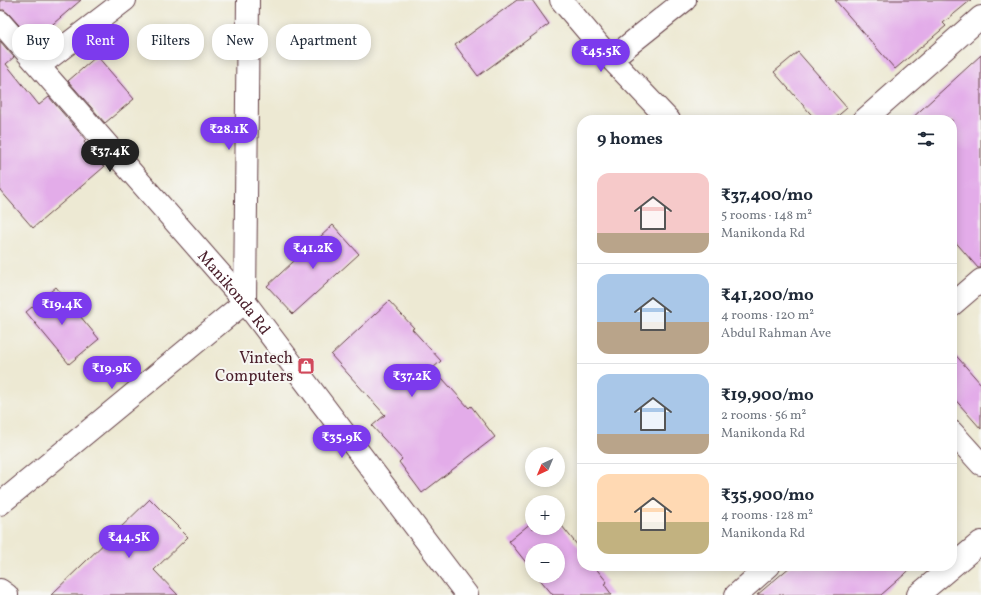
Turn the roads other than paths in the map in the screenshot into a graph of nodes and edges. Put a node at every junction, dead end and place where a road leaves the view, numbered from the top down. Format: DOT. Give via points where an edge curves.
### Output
graph roads {
  1 [pos="125,0"];
  2 [pos="248,0"];
  3 [pos="561,0"];
  4 [pos="685,0"];
  5 [pos="981,17"];
  6 [pos="0,22"];
  7 [pos="611,59"];
  8 [pos="39,66"];
  9 [pos="664,115"];
  10 [pos="870,115"];
  11 [pos="981,280"];
  12 [pos="957,301"];
  13 [pos="245,302"];
  14 [pos="957,438"];
  15 [pos="981,464"];
  16 [pos="0,504"];
  17 [pos="981,542"];
  18 [pos="957,562"];
  19 [pos="763,571"];
  20 [pos="947,571"];
  21 [pos="0,590"];
  22 [pos="7,595"];
  23 [pos="466,595"];
  24 [pos="736,595"];
  25 [pos="918,595"];
  1 -- 8 [label="street"];
  2 -- 13 [label="street"];
  3 -- 7 [label="street"];
  4 -- 7 [label="street"];
  5 -- 10 [label="street"];
  6 -- 8 [label="street, Manikonda Rd"];
  7 -- 9 [label="street"];
  8 -- 13 [label="street, Manikonda Rd"];
  11 -- 12 [label="street"];
  13 -- 16 [label="street"];
  13 -- 23 [label="street, Manikonda Rd"];
  14 -- 15 [label="street"];
  17 -- 18 [label="street"];
  19 -- 24 [label="street"];
  20 -- 25 [label="street"];
  21 -- 22 [label="street"];
}
